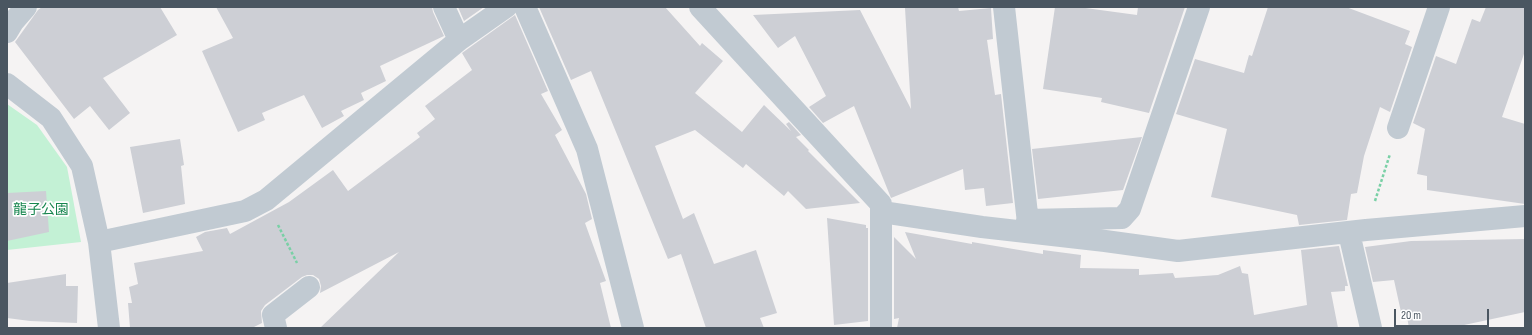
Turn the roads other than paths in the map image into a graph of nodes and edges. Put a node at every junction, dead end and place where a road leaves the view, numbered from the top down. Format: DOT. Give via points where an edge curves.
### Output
graph roads {
  1 [pos="26,7"];
  2 [pos="444,7"];
  3 [pos="506,7"];
  4 [pos="525,7"];
  5 [pos="700,7"];
  6 [pos="1004,7"];
  7 [pos="1199,7"];
  8 [pos="1439,7"];
  9 [pos="7,32"];
  10 [pos="458,40"];
  11 [pos="7,84"];
  12 [pos="1398,128"];
  13 [pos="882,212"];
  14 [pos="1525,216"];
  15 [pos="1028,226"];
  16 [pos="1357,232"];
  17 [pos="99,242"];
  18 [pos="309,287"];
  19 [pos="109,328"];
  20 [pos="276,328"];
  21 [pos="632,328"];
  22 [pos="881,328"];
  23 [pos="1372,328"];
  1 -- 9 [label="street"];
  2 -- 10 [label="street"];
  3 -- 10 [label="street"];
  4 -- 21 [label="street" via="587,149"];
  5 -- 13 [label="street" via="881,204"];
  6 -- 15 [label="street"];
  7 -- 15 [label="street" via="1130,209 1122,218"];
  8 -- 12 [label="street"];
  10 -- 17 [label="street" via="266,200 245,211"];
  11 -- 17 [label="street" via="51,118 82,166"];
  13 -- 15 [label="street" via="982,227"];
  13 -- 22 [label="street"];
  14 -- 16 [label="street"];
  15 -- 16 [label="street" via="1178,251"];
  16 -- 23 [label="street"];
  17 -- 19 [label="street"];
  18 -- 20 [label="street" via="273,315"];
}
